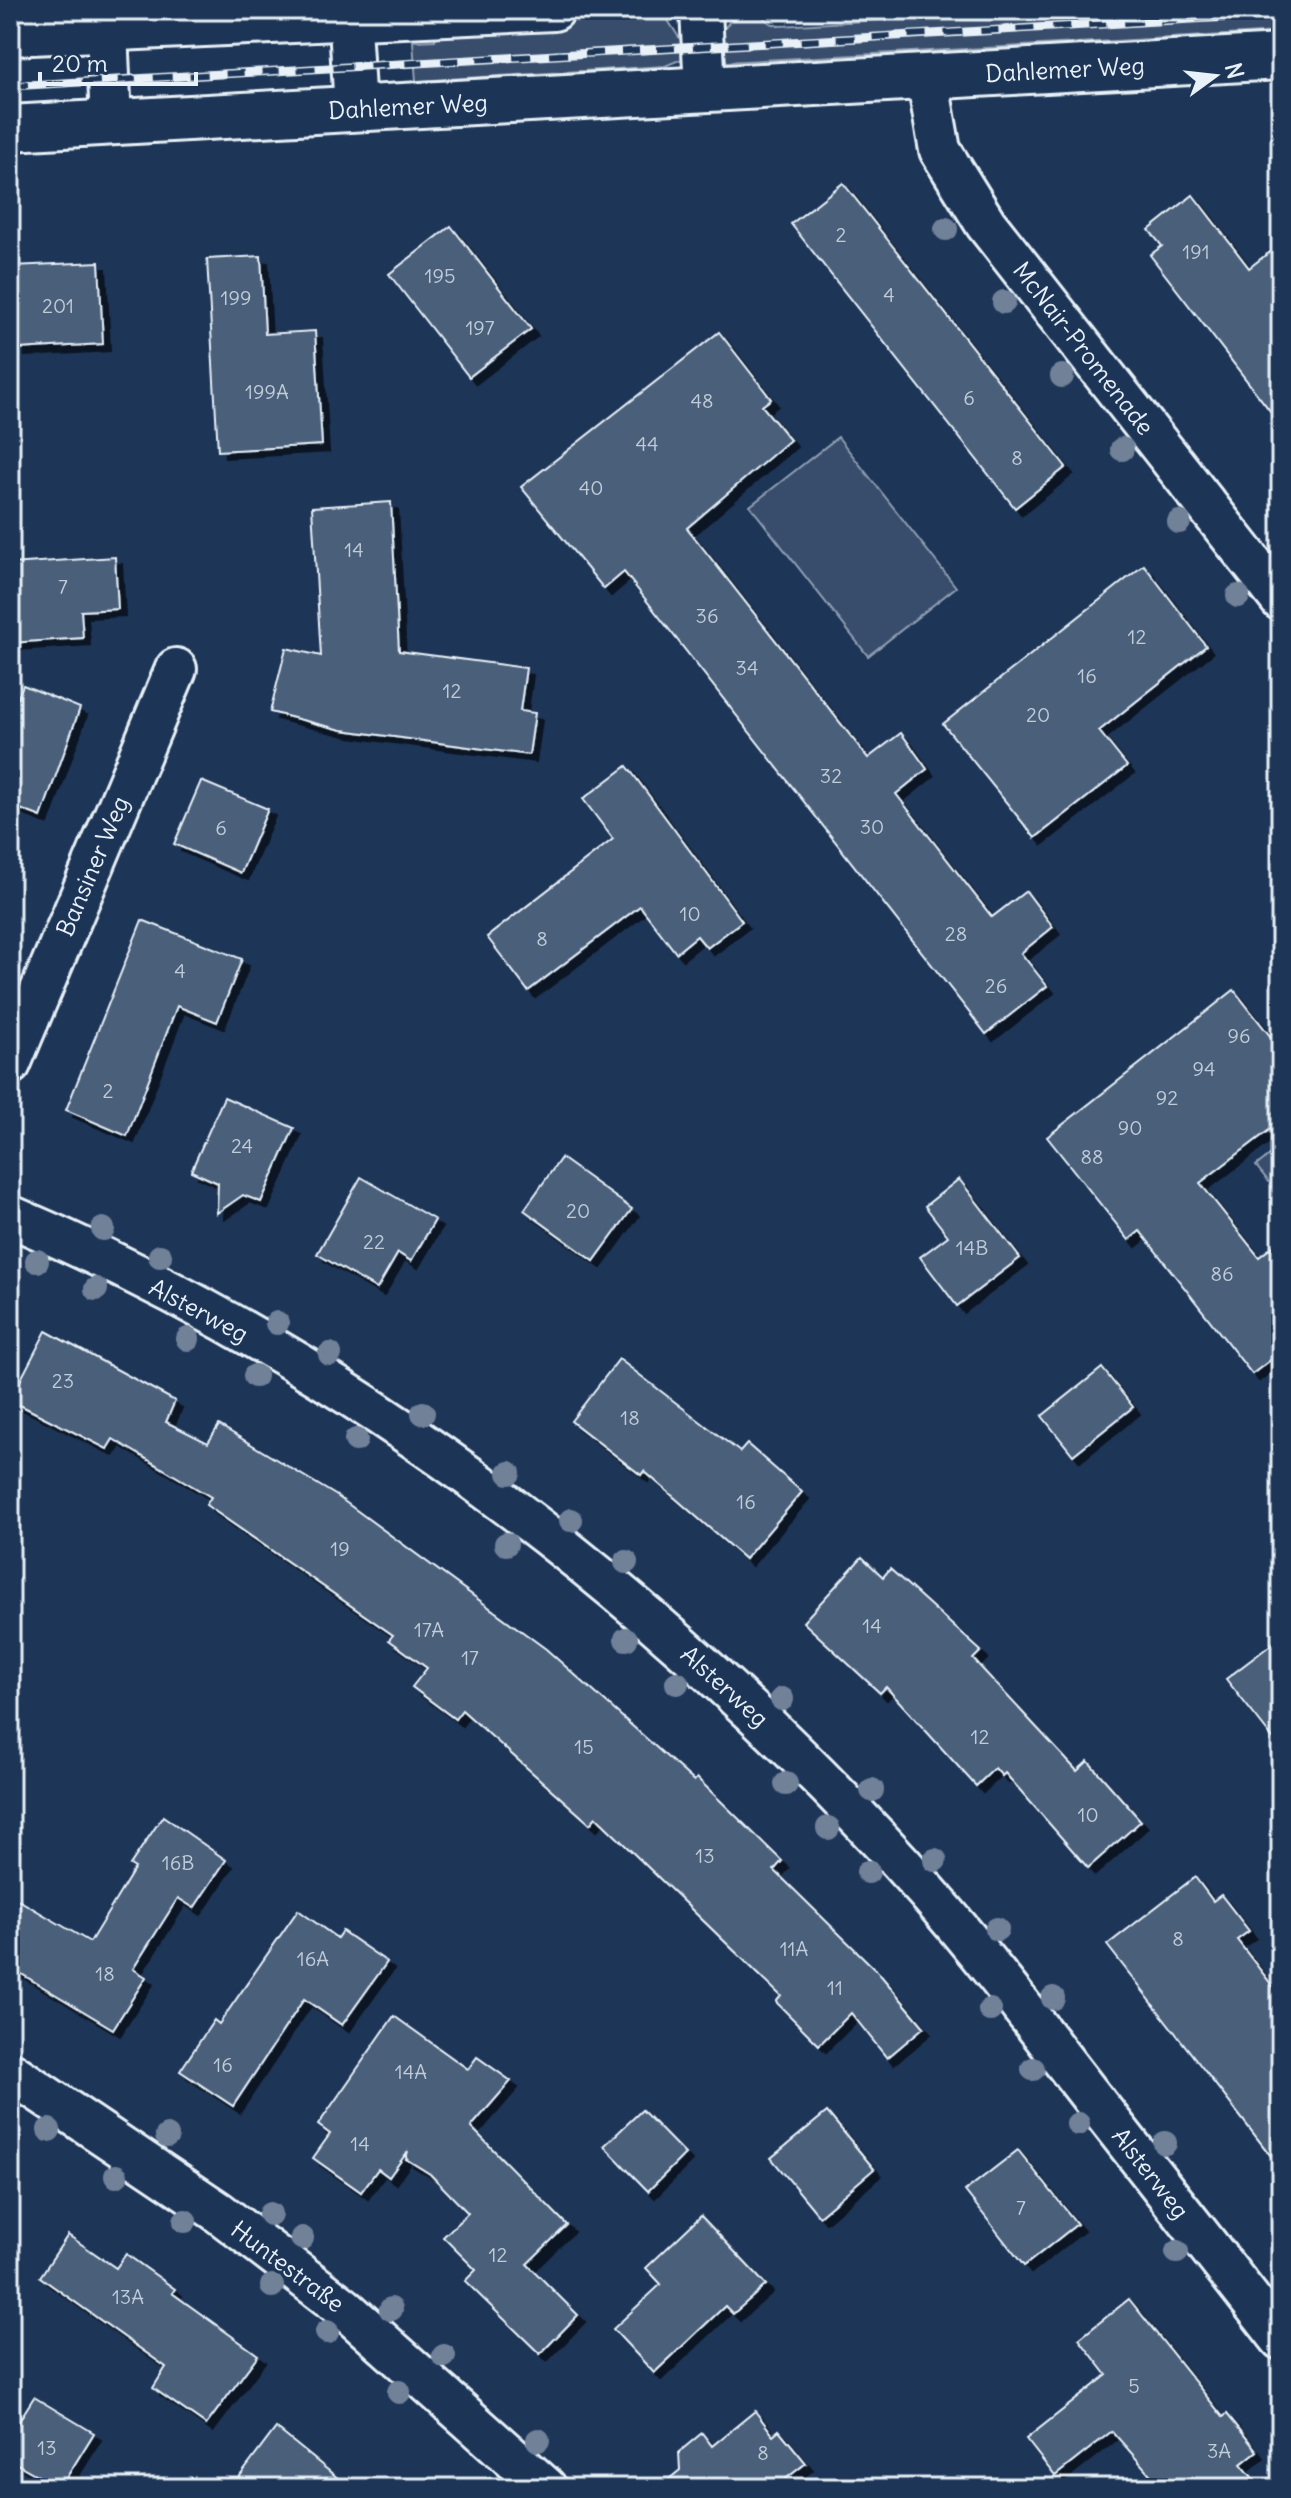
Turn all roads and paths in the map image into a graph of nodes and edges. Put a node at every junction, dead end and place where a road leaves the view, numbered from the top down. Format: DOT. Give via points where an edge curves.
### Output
graph roads {
  1 [pos="554,10"];
  2 [pos="701,10"];
  3 [pos="350,16"];
  4 [pos="107,30"];
  5 [pos="10,35"];
  6 [pos="1281,57"];
  7 [pos="927,77"];
  8 [pos="705,89"];
  9 [pos="355,109"];
  10 [pos="111,122"];
  11 [pos="10,128"];
  12 [pos="1281,600"];
  13 [pos="176,669"];
  14 [pos="10,1064"];
  15 [pos="10,1216"];
  16 [pos="10,2072"];
  17 [pos="1281,2339"];
  18 [pos="546,2488"];
  1 -- 3 [label="street"];
  2 -- 8 [label="street"];
  3 -- 4 [label="street"];
  3 -- 9 [label="street"];
  4 -- 5 [label="street"];
  4 -- 10 [label="street"];
  6 -- 7 [label="main road, Dahlemer Weg"];
  7 -- 8 [label="main road, Dahlemer Weg"];
  7 -- 12 [label="street, McNair-Promenade" via="940,150 986,224"];
  8 -- 9 [label="main road, Dahlemer Weg"];
  9 -- 10 [label="main road, Dahlemer Weg"];
  10 -- 11 [label="main road, Dahlemer Weg"];
  13 -- 14 [label="street, Bansiner Weg"];
  15 -- 17 [label="street, Alsterweg" via="172,1293 332,1386 473,1478 668,1635 814,1771 928,1893"];
  16 -- 18 [label="street, Huntestraße" via="217,2211 344,2308"];
}
